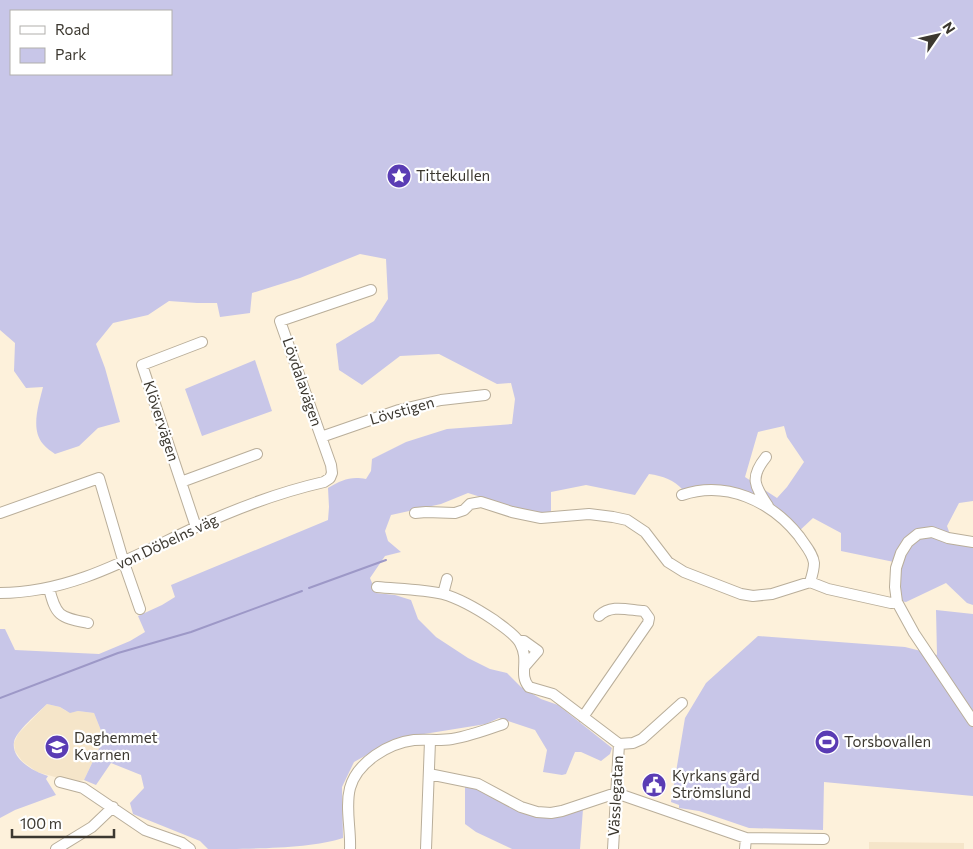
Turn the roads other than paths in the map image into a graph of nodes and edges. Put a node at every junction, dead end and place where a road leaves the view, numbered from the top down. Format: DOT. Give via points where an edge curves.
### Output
graph roads {
  1 [pos="371,290"];
  2 [pos="202,342"];
  3 [pos="485,395"];
  4 [pos="321,437"];
  5 [pos="257,454"];
  6 [pos="766,457"];
  7 [pos="330,478"];
  8 [pos="181,482"];
  9 [pos="682,495"];
  10 [pos="769,508"];
  11 [pos="0,513"];
  12 [pos="415,514"];
  13 [pos="196,527"];
  14 [pos="973,542"];
  15 [pos="124,563"];
  16 [pos="447,579"];
  17 [pos="810,582"];
  18 [pos="49,588"];
  19 [pos="377,588"];
  20 [pos="0,593"];
  21 [pos="443,594"];
  22 [pos="897,602"];
  23 [pos="140,609"];
  24 [pos="599,616"];
  25 [pos="88,623"];
  26 [pos="682,703"];
  27 [pos="583,717"];
  28 [pos="973,721"];
  29 [pos="503,724"];
  30 [pos="430,741"];
  31 [pos="619,744"];
  32 [pos="429,774"];
  33 [pos="60,782"];
  34 [pos="616,793"];
  35 [pos="113,807"];
  36 [pos="824,839"];
  37 [pos="745,844"];
  38 [pos="183,847"];
  39 [pos="56,849"];
  40 [pos="350,849"];
  41 [pos="426,849"];
  42 [pos="612,849"];
  1 -- 4 [label="street, Lövdalavägen" via="280,320"];
  2 -- 8 [label="street, Klövervägen" via="142,365"];
  3 -- 4 [label="street, Lövstigen" via="441,400 399,410"];
  4 -- 7 [label="street, Lövdalavägen" via="331,465"];
  5 -- 8 [label="street, Klövervägen"];
  6 -- 10 [label="street" via="754,478 756,488"];
  7 -- 13 [label="street, von Döbelns väg"];
  8 -- 13 [label="street, Klövervägen"];
  9 -- 10 [label="street" via="715,489 734,492"];
  10 -- 17 [label="street" via="790,525 811,554 814,562"];
  11 -- 15 [label="street" via="99,478"];
  12 -- 17 [label="street" via="455,513 481,502 541,518 589,514 613,517 626,520 645,532 668,562 684,572 740,594 772,594"];
  13 -- 15 [label="street, von Döbelns väg"];
  14 -- 22 [label="street" via="932,532 918,534 908,542 896,568"];
  15 -- 18 [label="street, von Döbelns väg"];
  15 -- 23 [label="street"];
  16 -- 21 [label="street"];
  17 -- 22 [label="street" via="828,589"];
  18 -- 20 [label="street, von Döbelns väg"];
  18 -- 25 [label="street" via="57,612"];
  19 -- 21 [label="street"];
  21 -- 27 [label="street" via="490,618 519,641 538,651 525,666 523,678 529,687 549,692"];
  22 -- 28 [label="street"];
  24 -- 27 [label="street" via="614,609 644,611 649,618"];
  26 -- 31 [label="street" via="642,739"];
  27 -- 31 [label="street"];
  29 -- 30 [label="street" via="452,739"];
  30 -- 32 [label="street"];
  30 -- 40 [label="street" via="403,742 389,748 357,773 349,794"];
  31 -- 34 [label="street, Vässlegatan"];
  32 -- 34 [label="street" via="478,784 521,807 544,813 562,812"];
  32 -- 41 [label="street"];
  33 -- 35 [label="street" via="83,788"];
  34 -- 37 [label="street"];
  34 -- 42 [label="street, Vässlegatan"];
  35 -- 38 [label="street" via="145,830"];
  35 -- 39 [label="street" via="92,827"];
  36 -- 37 [label="street"];
}
